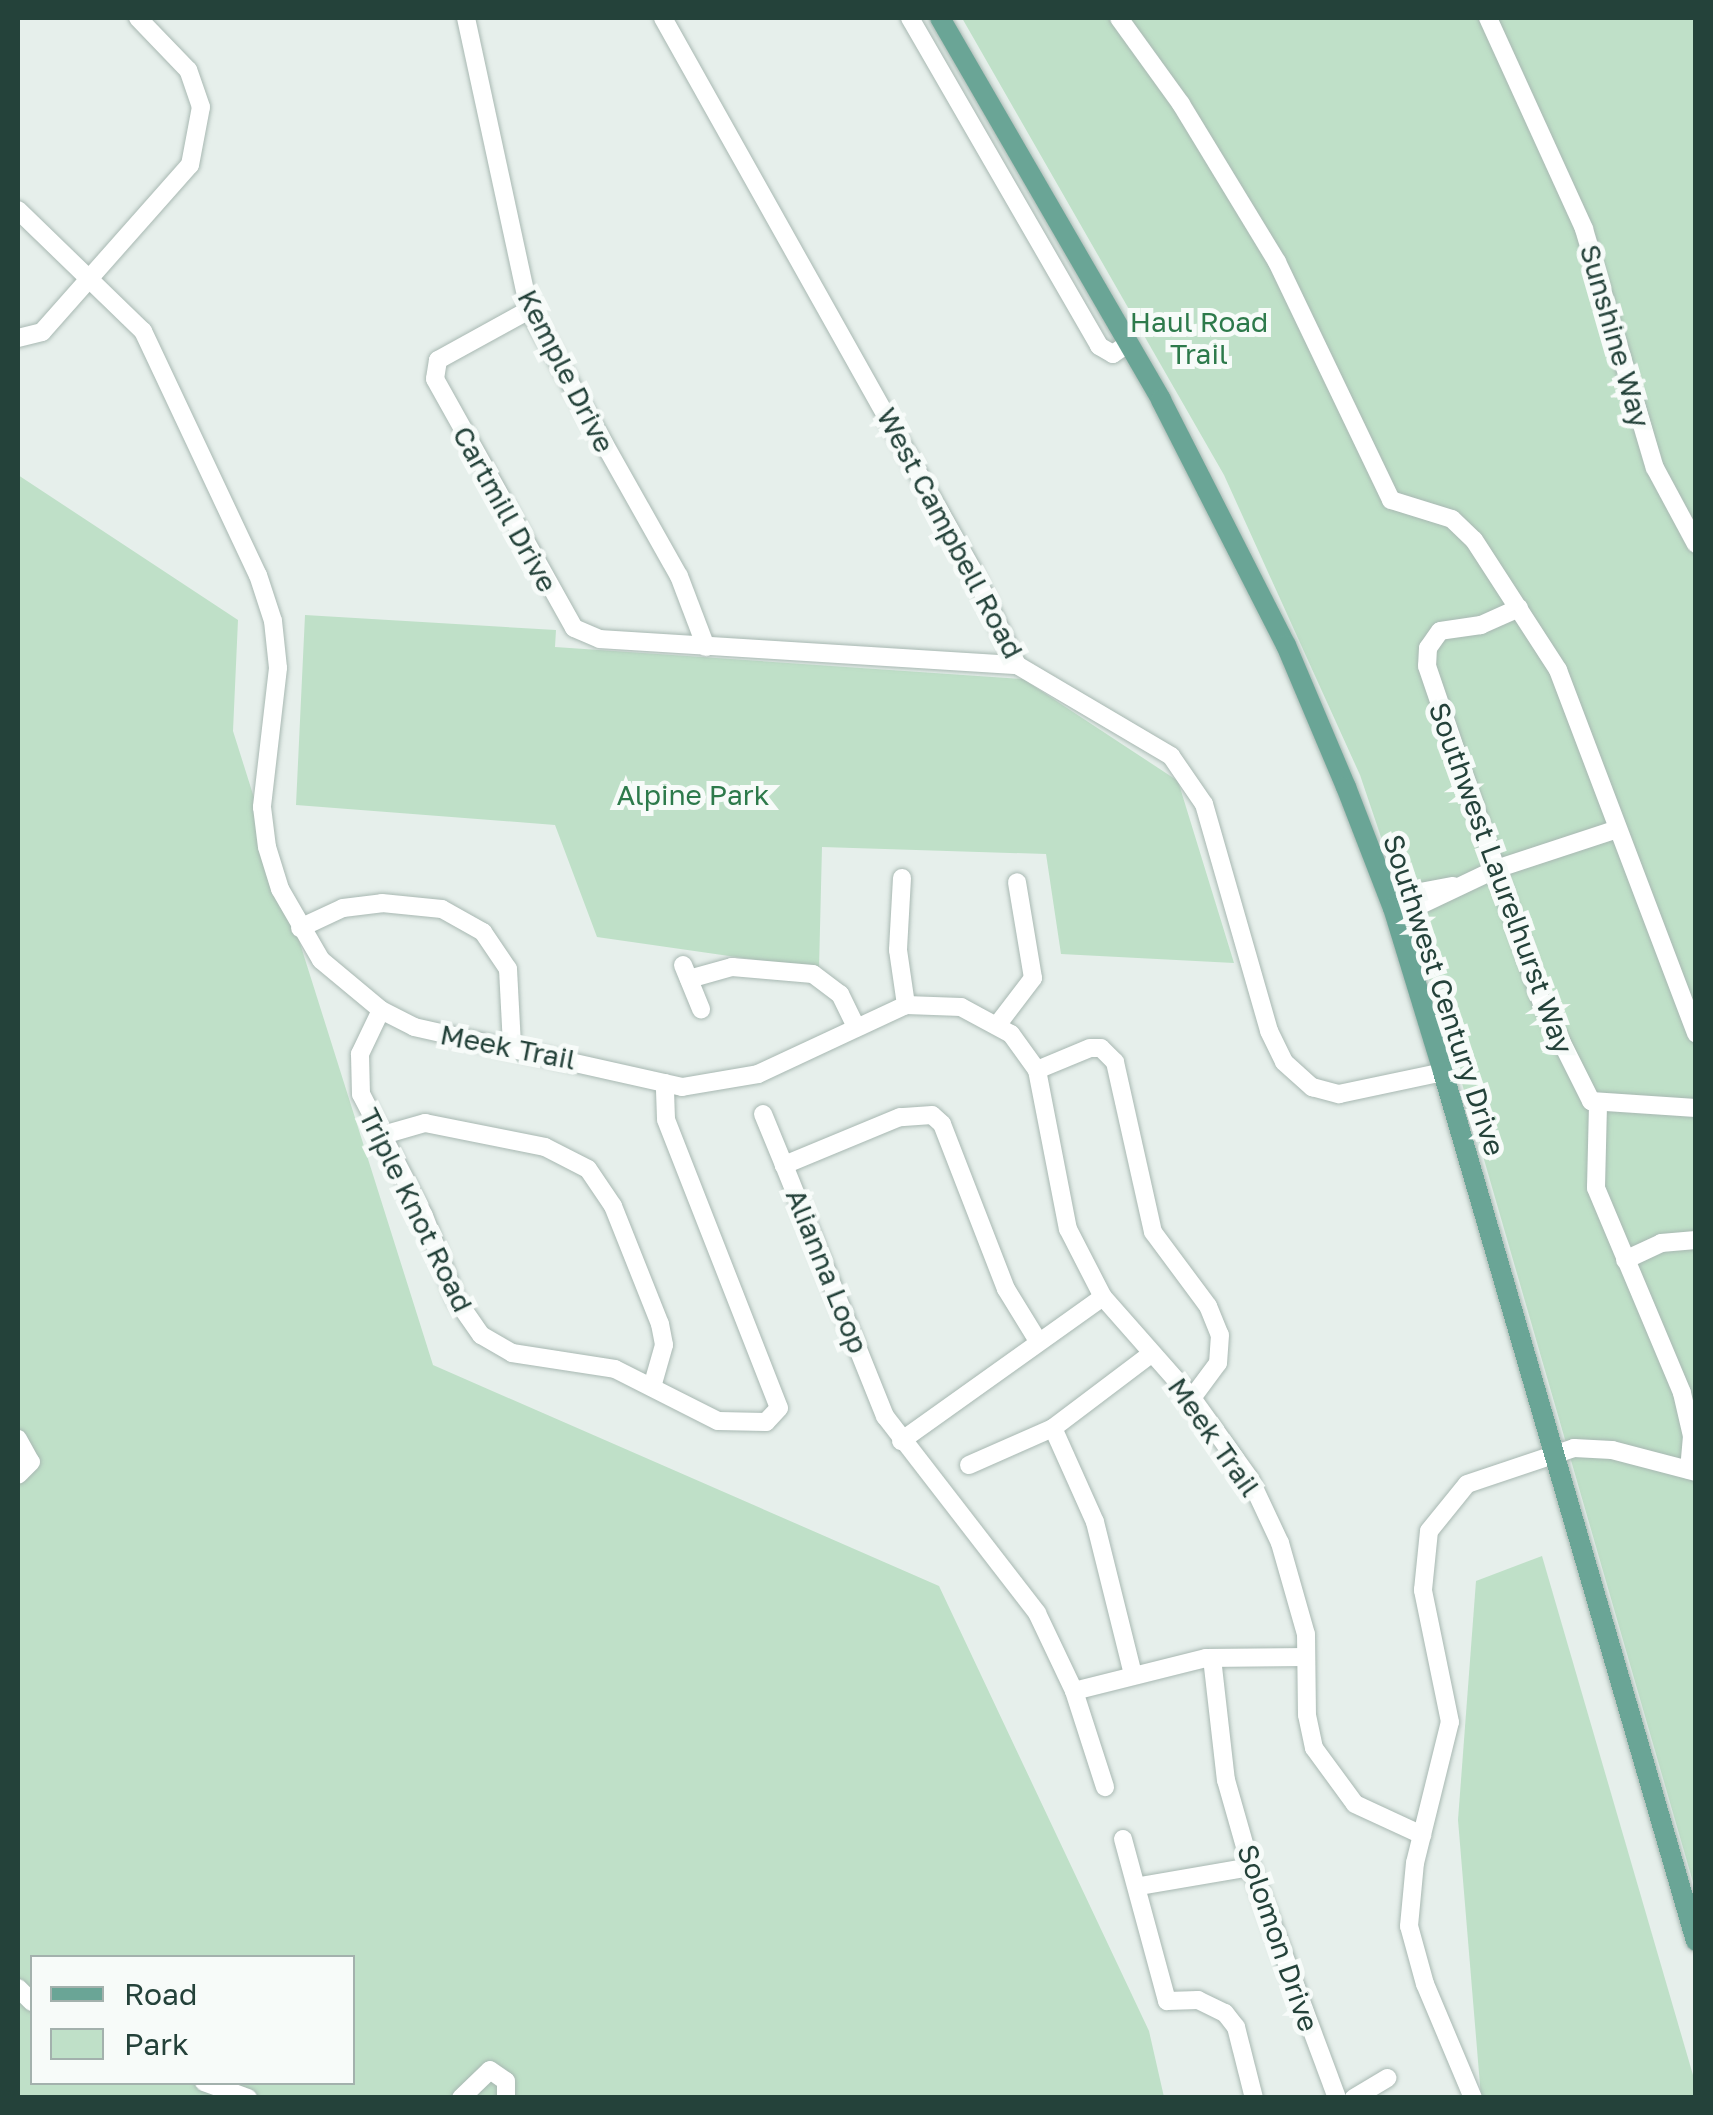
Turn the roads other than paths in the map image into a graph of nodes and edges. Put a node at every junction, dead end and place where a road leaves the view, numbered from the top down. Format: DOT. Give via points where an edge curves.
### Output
graph roads {
  1 [pos="138,18"];
  2 [pos="466,18"];
  3 [pos="663,18"];
  4 [pos="910,18"];
  5 [pos="940,18"];
  6 [pos="1118,18"];
  7 [pos="1488,18"];
  8 [pos="18,210"];
  9 [pos="94,278"];
  10 [pos="529,310"];
  11 [pos="18,338"];
  12 [pos="1129,344"];
  13 [pos="1696,544"];
  14 [pos="1518,608"];
  15 [pos="706,647"];
  16 [pos="1017,665"];
  17 [pos="1618,829"];
  18 [pos="1496,869"];
  19 [pos="902,878"];
  20 [pos="1017,882"];
  21 [pos="1393,908"];
  22 [pos="300,928"];
  23 [pos="906,1005"];
  24 [pos="380,1010"];
  25 [pos="701,1010"];
  26 [pos="998,1024"];
  27 [pos="856,1027"];
  28 [pos="1696,1034"];
  29 [pos="512,1046"];
  30 [pos="1037,1070"];
  31 [pos="1444,1072"];
  32 [pos="665,1083"];
  33 [pos="1598,1105"];
  34 [pos="1696,1108"];
  35 [pos="763,1114"];
  36 [pos="384,1136"];
  37 [pos="784,1165"];
  38 [pos="1696,1240"];
  39 [pos="1625,1260"];
  40 [pos="1103,1297"];
  41 [pos="1038,1341"];
  42 [pos="1151,1354"];
  43 [pos="652,1388"];
  44 [pos="1689,1390"];
  45 [pos="1192,1398"];
  46 [pos="1053,1428"];
  47 [pos="18,1439"];
  48 [pos="901,1441"];
  49 [pos="1552,1454"];
  50 [pos="969,1465"];
  51 [pos="1692,1471"];
  52 [pos="18,1475"];
  53 [pos="1306,1657"];
  54 [pos="1212,1658"];
  55 [pos="1133,1674"];
  56 [pos="1074,1691"];
  57 [pos="1104,1787"];
  58 [pos="1422,1836"];
  59 [pos="1124,1839"];
  60 [pos="1251,1867"];
  61 [pos="1140,1886"];
  62 [pos="1696,1941"];
  63 [pos="1387,2078"];
  64 [pos="212,2085"];
  65 [pos="248,2098"];
  66 [pos="461,2098"];
  67 [pos="506,2098"];
  68 [pos="1254,2098"];
  69 [pos="1337,2098"];
  70 [pos="1354,2098"];
  71 [pos="1473,2098"];
  1 -- 9 [label="street" via="188,70 201,108 200,134 190,165"];
  2 -- 10 [label="street, Kemple Drive"];
  3 -- 16 [label="street, West Campbell Road" via="972,568"];
  4 -- 12 [label="street" via="1099,346 1113,354"];
  5 -- 12 [label="main road, Southwest Century Drive"];
  6 -- 14 [label="street" via="1182,104 1276,262 1391,500 1452,520 1474,540"];
  7 -- 13 [label="street, Sunshine Way" via="1584,229 1655,468"];
  8 -- 9 [label="street, Meek Trail"];
  9 -- 11 [label="street" via="42,332"];
  9 -- 22 [label="street, Meek Trail" via="143,331 274,621 278,668 262,807 280,889"];
  10 -- 15 [label="street, Kemple Drive" via="678,576"];
  10 -- 15 [label="street, Cartmill Drive" via="438,360 439,388 574,628 600,640"];
  12 -- 21 [label="main road, Southwest Century Drive" via="1286,645"];
  14 -- 17 [label="street" via="1570,695"];
  14 -- 18 [label="street, Southwest Laurelhurst Way" via="1491,622 1440,631 1426,656"];
  15 -- 16 [label="street"];
  16 -- 31 [label="street, West Campbell Road" via="1142,736 1188,776 1220,847 1269,1031 1297,1078 1339,1094"];
  17 -- 18 [label="street"];
  17 -- 28 [label="street"];
  18 -- 21 [label="street" via="1404,895"];
  18 -- 33 [label="street, Southwest Laurelhurst Way" via="1564,1058 1586,1097"];
  19 -- 23 [label="street" via="898,950"];
  20 -- 26 [label="street" via="1033,978"];
  21 -- 31 [label="main road, Southwest Century Drive"];
  22 -- 24 [label="street, Meek Trail" via="343,983"];
  22 -- 29 [label="street" via="343,908 382,903 442,909 484,932 508,969"];
  23 -- 26 [label="street, Meek Trail" via="961,1006"];
  23 -- 27 [label="street, Meek Trail"];
  24 -- 29 [label="street, Meek Trail" via="460,1040"];
  24 -- 36 [label="street, Triple Knot Road" via="358,1072 361,1094"];
  25 -- 27 [label="street" via="686,972 732,967 813,974 840,994"];
  26 -- 30 [label="street, Meek Trail" via="1026,1048"];
  27 -- 32 [label="street, Meek Trail" via="758,1074 715,1084"];
  29 -- 32 [label="street, Meek Trail"];
  30 -- 40 [label="street, Meek Trail" via="1064,1187 1074,1202 1078,1242"];
  30 -- 45 [label="street" via="1090,1048 1101,1048 1115,1062 1153,1232 1208,1306 1220,1334 1218,1363"];
  31 -- 49 [label="main road, Southwest Century Drive"];
  32 -- 43 [label="street, Triple Knot Road" via="666,1120 779,1408 748,1427 732,1425"];
  33 -- 34 [label="street"];
  33 -- 39 [label="street" via="1596,1188"];
  35 -- 37 [label="street"];
  36 -- 43 [label="street, Triple Knot Road" via="456,1298 481,1335 512,1353 590,1361"];
  36 -- 43 [label="street" via="425,1123 545,1147 588,1168 613,1206 660,1324 664,1345"];
  37 -- 41 [label="street, Alianna Loop" via="900,1117 932,1115 942,1124 1006,1290"];
  37 -- 48 [label="street, Alianna Loop" via="884,1416"];
  38 -- 39 [label="street" via="1661,1243"];
  39 -- 44 [label="street"];
  40 -- 41 [label="street"];
  40 -- 42 [label="street, Meek Trail"];
  41 -- 48 [label="street"];
  42 -- 45 [label="street, Meek Trail"];
  42 -- 46 [label="street"];
  44 -- 51 [label="street"];
  45 -- 53 [label="street, Meek Trail" via="1250,1479 1280,1543 1300,1601"];
  46 -- 50 [label="street"];
  46 -- 55 [label="street" via="1094,1522"];
  47 -- 52 [label="street" via="31,1462"];
  48 -- 56 [label="street, Alianna Loop" via="1037,1613"];
  49 -- 51 [label="street" via="1595,1447"];
  49 -- 58 [label="street" via="1466,1484 1429,1531 1423,1590 1450,1722"];
  49 -- 62 [label="main road, Southwest Century Drive"];
  53 -- 54 [label="street"];
  53 -- 58 [label="street, Meek Trail" via="1306,1715 1332,1780 1370,1814"];
  54 -- 55 [label="street"];
  54 -- 60 [label="street, Solomon Drive" via="1226,1780"];
  55 -- 56 [label="street"];
  56 -- 57 [label="street, Alianna Loop"];
  58 -- 71 [label="street" via="1410,1926 1425,1984"];
  59 -- 61 [label="street"];
  60 -- 61 [label="street"];
  60 -- 69 [label="street, Solomon Drive"];
  61 -- 68 [label="street" via="1167,2001 1198,2000 1225,2013 1236,2027"];
  63 -- 70 [label="street"];
  64 -- 65 [label="street"];
  66 -- 67 [label="street" via="490,2070 506,2081"];
}
